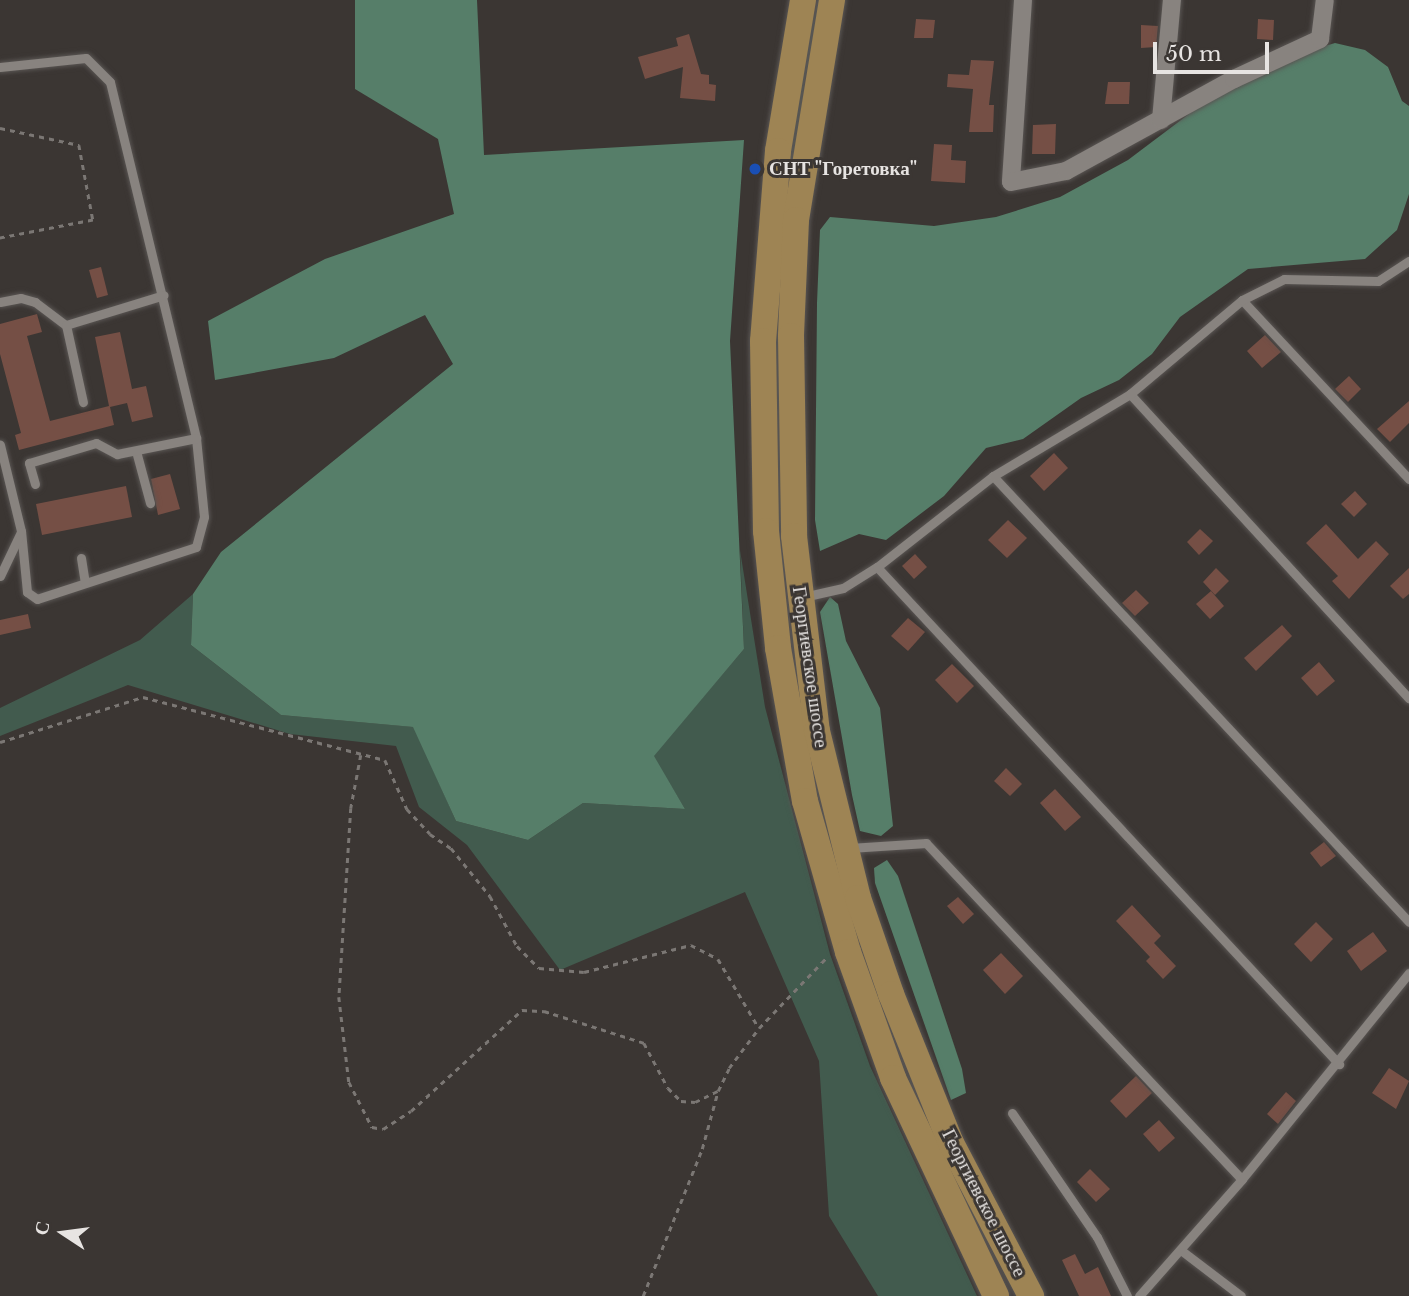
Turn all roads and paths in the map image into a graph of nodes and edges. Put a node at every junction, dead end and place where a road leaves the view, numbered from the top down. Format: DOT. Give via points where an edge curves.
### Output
graph roads {
  1 [pos="803,0"];
  2 [pos="832,0"];
  3 [pos="1023,0"];
  4 [pos="1172,0"];
  5 [pos="1325,0"];
  6 [pos="0,66"];
  7 [pos="1161,120"];
  8 [pos="0,128"];
  9 [pos="0,238"];
  10 [pos="1409,261"];
  11 [pos="164,295"];
  12 [pos="1242,300"];
  13 [pos="0,302"];
  14 [pos="66,325"];
  15 [pos="1130,394"];
  16 [pos="83,402"];
  17 [pos="196,438"];
  18 [pos="0,447"];
  19 [pos="136,451"];
  20 [pos="993,476"];
  21 [pos="1409,479"];
  22 [pos="35,484"];
  23 [pos="150,503"];
  24 [pos="21,531"];
  25 [pos="81,558"];
  26 [pos="877,567"];
  27 [pos="0,576"];
  28 [pos="85,583"];
  29 [pos="799,598"];
  30 [pos="1409,699"];
  31 [pos="0,742"];
  32 [pos="361,755"];
  33 [pos="845,848"];
  34 [pos="1409,922"];
  35 [pos="848,952"];
  36 [pos="1409,973"];
  37 [pos="759,1028"];
  38 [pos="1339,1064"];
  39 [pos="718,1091"];
  40 [pos="1012,1113"];
  41 [pos="1242,1179"];
  42 [pos="1182,1251"];
  43 [pos="643,1296"];
  44 [pos="996,1296"];
  45 [pos="1031,1296"];
  46 [pos="1127,1296"];
  47 [pos="1139,1296"];
  48 [pos="1241,1296"];
  1 -- 35 [label="main road, Георгиевское шоссе" via="779,139 767,269 762,413 766,531 794,750"];
  2 -- 29 [label="main road, Георгиевское шоссе" via="806,147 792,280 791,475"];
  3 -- 7 [label="street" via="1011,182 1066,172"];
  4 -- 7 [label="street"];
  5 -- 7 [label="street" via="1320,40 1234,79"];
  6 -- 11 [label="lane" via="86,58 110,82"];
  8 -- 9 [label="path" via="79,145 93,219"];
  10 -- 12 [label="lane" via="1378,281 1284,279"];
  11 -- 14 [label="lane"];
  11 -- 17 [label="lane"];
  12 -- 15 [label="lane"];
  12 -- 21 [label="lane"];
  13 -- 14 [label="lane" via="21,298 35,302"];
  14 -- 16 [label="lane"];
  15 -- 20 [label="lane"];
  15 -- 30 [label="lane"];
  17 -- 19 [label="lane"];
  17 -- 28 [label="lane" via="205,517 196,547"];
  18 -- 24 [label="lane"];
  19 -- 22 [label="lane" via="117,454 96,443 29,463"];
  19 -- 23 [label="lane"];
  20 -- 26 [label="lane"];
  20 -- 34 [label="lane"];
  24 -- 27 [label="lane"];
  24 -- 28 [label="lane" via="27,592 37,599 51,598"];
  25 -- 28 [label="lane"];
  26 -- 29 [label="lane" via="843,588"];
  26 -- 38 [label="lane"];
  29 -- 33 [label="main road, Георгиевское шоссе" via="817,731"];
  31 -- 32 [label="path" via="144,696"];
  32 -- 37 [label="path" via="385,760 407,809 459,857 490,896 517,946 539,968 584,972 691,945 718,960"];
  32 -- 39 [label="path" via="351,808 339,997 349,1082 372,1127 383,1129 411,1111 522,1010 544,1011 644,1043 668,1088 681,1101 695,1102"];
  33 -- 41 [label="lane" via="926,843"];
  33 -- 45 [label="main road, Георгиевское шоссе" via="876,951 931,1093"];
  35 -- 37 [label="path" via="830,954"];
  35 -- 44 [label="main road, Георгиевское шоссе" via="898,1089"];
  36 -- 38 [label="lane"];
  37 -- 39 [label="path"];
  38 -- 41 [label="lane"];
  39 -- 43 [label="path" via="702,1149"];
  40 -- 46 [label="lane" via="1097,1237"];
  41 -- 42 [label="lane"];
  42 -- 47 [label="lane"];
  42 -- 48 [label="lane"];
}
